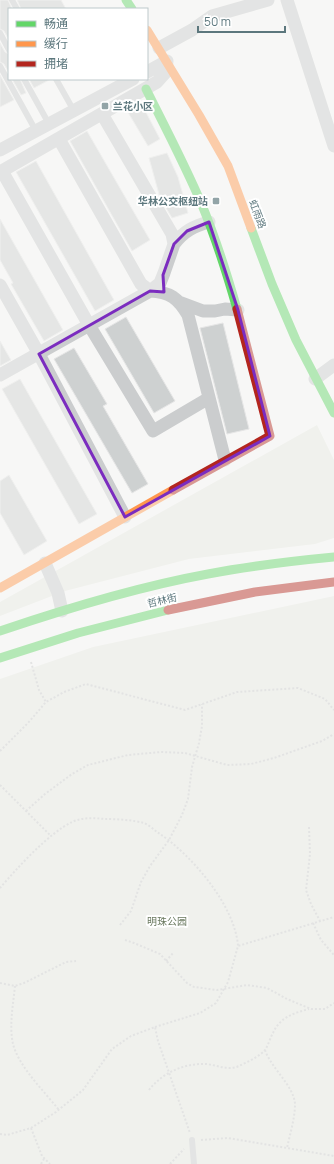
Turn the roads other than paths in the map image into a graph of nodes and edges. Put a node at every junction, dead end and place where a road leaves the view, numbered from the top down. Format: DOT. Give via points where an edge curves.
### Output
graph roads {
  1 [pos="268,0"];
  2 [pos="288,0"];
  3 [pos="148,32"];
  4 [pos="0,33"];
  5 [pos="8,48"];
  6 [pos="159,48"];
  7 [pos="167,61"];
  8 [pos="0,66"];
  9 [pos="148,71"];
  10 [pos="25,80"];
  11 [pos="57,80"];
  12 [pos="131,80"];
  13 [pos="146,89"];
  14 [pos="74,111"];
  15 [pos="102,114"];
  16 [pos="49,124"];
  17 [pos="36,131"];
  18 [pos="59,138"];
  19 [pos="334,146"];
  20 [pos="0,150"];
  21 [pos="1,172"];
  22 [pos="209,222"];
  23 [pos="174,244"];
  24 [pos="164,275"];
  25 [pos="0,285"];
  26 [pos="150,291"];
  27 [pos="174,298"];
  28 [pos="238,310"];
  29 [pos="89,325"];
  30 [pos="39,354"];
  31 [pos="334,364"];
  32 [pos="0,376"];
  33 [pos="315,379"];
  34 [pos="209,398"];
  35 [pos="334,413"];
  36 [pos="225,460"];
  37 [pos="125,517"];
  38 [pos="333,557"];
  39 [pos="45,563"];
  40 [pos="334,582"];
  41 [pos="0,588"];
  42 [pos="62,611"];
  43 [pos="0,632"];
  44 [pos="0,658"];
  45 [pos="192,1140"];
  46 [pos="194,1164"];
  1 -- 6 [label="street" via="212,16"];
  2 -- 19 [label="street"];
  3 -- 6 [label="street, 虹雨路"];
  4 -- 5 [label="lane"];
  6 -- 7 [label="street, 虹雨路"];
  7 -- 9 [label="street"];
  7 -- 13 [label="street" via="166,72"];
  7 -- 33 [label="street, 虹雨路" via="228,166 275,291"];
  8 -- 17 [label="lane"];
  10 -- 16 [label="lane"];
  11 -- 14 [label="lane"];
  12 -- 14 [label="street"];
  13 -- 15 [label="street"];
  13 -- 22 [label="street"];
  14 -- 16 [label="street"];
  15 -- 18 [label="street"];
  15 -- 23 [label="street" via="172,234"];
  16 -- 17 [label="street"];
  17 -- 20 [label="street"];
  18 -- 21 [label="street"];
  18 -- 26 [label="street" via="142,284"];
  21 -- 29 [label="street"];
  22 -- 23 [label="street" via="187,231"];
  22 -- 28 [label="street"];
  23 -- 24 [label="street"];
  24 -- 26 [label="street"];
  24 -- 27 [label="street" via="166,289"];
  25 -- 30 [label="street"];
  26 -- 27 [label="street" via="161,292"];
  26 -- 29 [label="street"];
  27 -- 28 [label="street" via="203,311"];
  27 -- 34 [label="street" via="188,315"];
  28 -- 36 [label="street" via="270,436"];
  29 -- 30 [label="street"];
  29 -- 34 [label="street" via="153,431"];
  30 -- 32 [label="street"];
  30 -- 37 [label="street"];
  31 -- 33 [label="street"];
  33 -- 35 [label="street, 虹雨路"];
  34 -- 36 [label="street"];
  36 -- 37 [label="street"];
  37 -- 39 [label="street"];
  38 -- 42 [label="street, 哲林街" via="218,571 154,585"];
  39 -- 41 [label="street"];
  39 -- 42 [label="street" via="58,593"];
  40 -- 44 [label="street, 哲林街" via="282,588 182,606 95,628"];
  42 -- 43 [label="street, 哲林街"];
  45 -- 46 [label="lane"];
}
